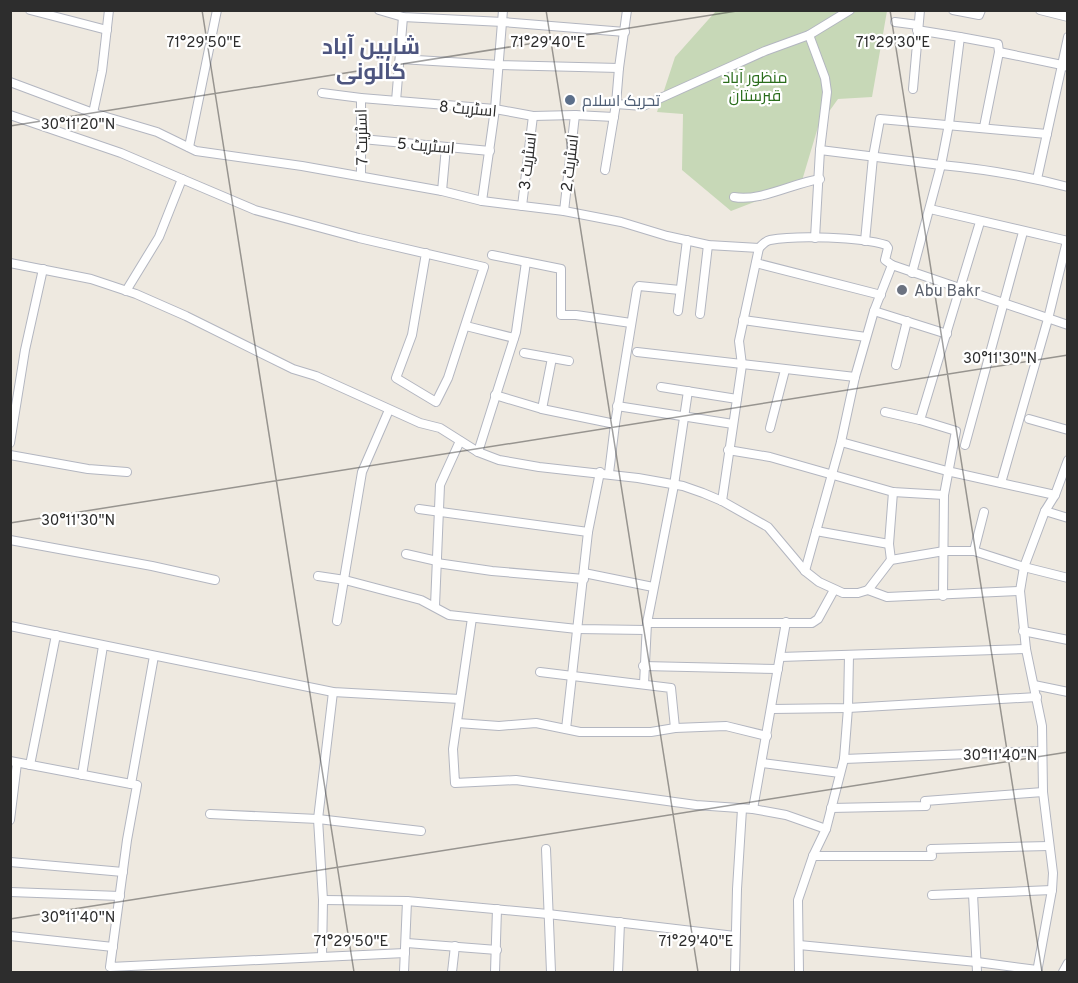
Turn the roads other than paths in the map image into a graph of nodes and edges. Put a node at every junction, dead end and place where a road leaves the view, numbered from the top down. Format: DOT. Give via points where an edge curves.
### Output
graph roads {
  1 [pos="30,10"];
  2 [pos="109,10"];
  3 [pos="216,10"];
  4 [pos="379,10"];
  5 [pos="503,10"];
  6 [pos="627,10"];
  7 [pos="850,10"];
  8 [pos="920,10"];
  9 [pos="953,10"];
  10 [pos="981,10"];
  11 [pos="1040,10"];
  12 [pos="403,17"];
  13 [pos="1068,17"];
  14 [pos="503,22"];
  15 [pos="895,22"];
  16 [pos="917,28"];
  17 [pos="107,30"];
  18 [pos="625,32"];
  19 [pos="809,35"];
  20 [pos="960,37"];
  21 [pos="1068,37"];
  22 [pos="999,52"];
  23 [pos="400,59"];
  24 [pos="499,65"];
  25 [pos="1065,66"];
  26 [pos="619,68"];
  27 [pos="10,82"];
  28 [pos="913,89"];
  29 [pos="322,93"];
  30 [pos="361,98"];
  31 [pos="396,101"];
  32 [pos="616,104"];
  33 [pos="495,109"];
  34 [pos="93,113"];
  35 [pos="10,115"];
  36 [pos="575,115"];
  37 [pos="533,116"];
  38 [pos="614,117"];
  39 [pos="949,124"];
  40 [pos="984,128"];
  41 [pos="1047,134"];
  42 [pos="362,138"];
  43 [pos="189,147"];
  44 [pos="446,147"];
  45 [pos="820,150"];
  46 [pos="490,151"];
  47 [pos="873,158"];
  48 [pos="941,165"];
  49 [pos="605,170"];
  50 [pos="362,176"];
  51 [pos="182,179"];
  52 [pos="820,179"];
  53 [pos="1037,179"];
  54 [pos="1068,187"];
  55 [pos="442,191"];
  56 [pos="734,197"];
  57 [pos="482,201"];
  58 [pos="522,206"];
  59 [pos="930,208"];
  60 [pos="564,211"];
  61 [pos="980,222"];
  62 [pos="1023,232"];
  63 [pos="815,238"];
  64 [pos="687,240"];
  65 [pos="865,241"];
  66 [pos="1067,241"];
  67 [pos="708,245"];
  68 [pos="759,248"];
  69 [pos="426,253"];
  70 [pos="492,255"];
  71 [pos="526,262"];
  72 [pos="10,263"];
  73 [pos="756,263"];
  74 [pos="892,265"];
  75 [pos="43,269"];
  76 [pos="912,273"];
  77 [pos="961,289"];
  78 [pos="680,290"];
  79 [pos="126,291"];
  80 [pos="881,295"];
  81 [pos="1003,304"];
  82 [pos="678,311"];
  83 [pos="874,311"];
  84 [pos="700,314"];
  85 [pos="743,320"];
  86 [pos="1048,320"];
  87 [pos="908,321"];
  88 [pos="631,323"];
  89 [pos="1068,325"];
  90 [pos="466,326"];
  91 [pos="947,334"];
  92 [pos="866,337"];
  93 [pos="514,338"];
  94 [pos="637,352"];
  95 [pos="524,353"];
  96 [pos="552,358"];
  97 [pos="569,361"];
  98 [pos="742,365"];
  99 [pos="896,365"];
  100 [pos="785,370"];
  101 [pos="855,377"];
  102 [pos="661,387"];
  103 [pos="688,391"];
  104 [pos="495,395"];
  105 [pos="737,399"];
  106 [pos="617,406"];
  107 [pos="542,409"];
  108 [pos="389,410"];
  109 [pos="885,412"];
  110 [pos="684,417"];
  111 [pos="1029,419"];
  112 [pos="920,420"];
  113 [pos="615,424"];
  114 [pos="733,424"];
  115 [pos="13,426"];
  116 [pos="770,428"];
  117 [pos="1068,430"];
  118 [pos="460,441"];
  119 [pos="841,442"];
  120 [pos="10,443"];
  121 [pos="964,445"];
  122 [pos="728,450"];
  123 [pos="478,452"];
  124 [pos="10,455"];
  125 [pos="1068,460"];
  126 [pos="128,471"];
  127 [pos="947,471"];
  128 [pos="600,472"];
  129 [pos="609,473"];
  130 [pos="831,476"];
  131 [pos="1001,483"];
  132 [pos="674,485"];
  133 [pos="893,492"];
  134 [pos="944,495"];
  135 [pos="1055,495"];
  136 [pos="722,501"];
  137 [pos="419,509"];
  138 [pos="1045,511"];
  139 [pos="438,512"];
  140 [pos="984,512"];
  141 [pos="1068,518"];
  142 [pos="816,531"];
  143 [pos="588,532"];
  144 [pos="10,540"];
  145 [pos="889,544"];
  146 [pos="945,551"];
  147 [pos="975,551"];
  148 [pos="406,554"];
  149 [pos="891,560"];
  150 [pos="437,562"];
  151 [pos="1024,567"];
  152 [pos="805,571"];
  153 [pos="318,576"];
  154 [pos="584,576"];
  155 [pos="1068,578"];
  156 [pos="215,580"];
  157 [pos="345,580"];
  158 [pos="653,587"];
  159 [pos="834,590"];
  160 [pos="868,590"];
  161 [pos="1020,591"];
  162 [pos="943,596"];
  163 [pos="435,606"];
  164 [pos="472,618"];
  165 [pos="338,621"];
  166 [pos="786,622"];
  167 [pos="10,626"];
  168 [pos="646,626"];
  169 [pos="577,629"];
  170 [pos="1023,631"];
  171 [pos="56,635"];
  172 [pos="1068,640"];
  173 [pos="103,646"];
  174 [pos="1026,649"];
  175 [pos="849,654"];
  176 [pos="154,656"];
  177 [pos="780,657"];
  178 [pos="644,666"];
  179 [pos="778,669"];
  180 [pos="540,672"];
  181 [pos="572,677"];
  182 [pos="644,684"];
  183 [pos="1034,685"];
  184 [pos="333,692"];
  185 [pos="1068,692"];
  186 [pos="1037,698"];
  187 [pos="460,699"];
  188 [pos="848,708"];
  189 [pos="772,709"];
  190 [pos="458,723"];
  191 [pos="675,728"];
  192 [pos="566,729"];
  193 [pos="767,736"];
  194 [pos="1042,751"];
  195 [pos="844,759"];
  196 [pos="14,762"];
  197 [pos="762,763"];
  198 [pos="30,765"];
  199 [pos="840,773"];
  200 [pos="82,775"];
  201 [pos="131,784"];
  202 [pos="1043,792"];
  203 [pos="831,808"];
  204 [pos="742,809"];
  205 [pos="753,809"];
  206 [pos="210,814"];
  207 [pos="318,819"];
  208 [pos="10,820"];
  209 [pos="826,829"];
  210 [pos="421,831"];
  211 [pos="1049,846"];
  212 [pos="546,849"];
  213 [pos="813,856"];
  214 [pos="10,862"];
  215 [pos="123,872"];
  216 [pos="1052,890"];
  217 [pos="10,892"];
  218 [pos="973,894"];
  219 [pos="120,896"];
  220 [pos="932,896"];
  221 [pos="323,900"];
  222 [pos="407,901"];
  223 [pos="497,909"];
  224 [pos="548,914"];
  225 [pos="620,922"];
  226 [pos="10,936"];
  227 [pos="735,936"];
  228 [pos="406,943"];
  229 [pos="799,945"];
  230 [pos="113,946"];
  231 [pos="455,946"];
  232 [pos="497,950"];
  233 [pos="405,953"];
  234 [pos="322,956"];
  235 [pos="977,962"];
  236 [pos="197,963"];
  237 [pos="1068,963"];
  238 [pos="110,970"];
  239 [pos="1037,971"];
  240 [pos="197,972"];
  241 [pos="404,972"];
  242 [pos="452,972"];
  243 [pos="495,972"];
  244 [pos="551,972"];
  245 [pos="618,972"];
  246 [pos="735,972"];
  247 [pos="799,972"];
  248 [pos="977,972"];
  249 [pos="1063,972"];
  1 -- 17 [label="street"];
  2 -- 17 [label="street"];
  3 -- 43 [label="street"];
  4 -- 12 [label="street"];
  5 -- 14 [label="street"];
  6 -- 18 [label="street"];
  7 -- 19 [label="street"];
  8 -- 16 [label="street"];
  9 -- 10 [label="street" via="979,15"];
  11 -- 13 [label="street"];
  12 -- 14 [label="street"];
  12 -- 23 [label="street"];
  14 -- 18 [label="street"];
  14 -- 24 [label="street"];
  15 -- 16 [label="street"];
  16 -- 20 [label="street"];
  16 -- 28 [label="street"];
  17 -- 34 [label="street"];
  18 -- 26 [label="street"];
  19 -- 32 [label="street" via="642,106"];
  19 -- 45 [label="street" via="827,92"];
  20 -- 22 [label="street" via="998,44"];
  20 -- 39 [label="street"];
  21 -- 25 [label="street"];
  22 -- 25 [label="street"];
  22 -- 40 [label="street"];
  23 -- 24 [label="street"];
  23 -- 31 [label="street"];
  24 -- 26 [label="street"];
  24 -- 33 [label="street"];
  25 -- 41 [label="street"];
  26 -- 32 [label="street"];
  27 -- 34 [label="street"];
  29 -- 30 [label="street, اسٹریٹ 8"];
  30 -- 31 [label="street, اسٹریٹ 8"];
  30 -- 42 [label="street, اسٹریٹ 7"];
  31 -- 33 [label="street, اسٹریٹ 8"];
  32 -- 38 [label="street"];
  33 -- 37 [label="street, اسٹریٹ 8"];
  33 -- 46 [label="street"];
  34 -- 43 [label="street" via="157,132"];
  35 -- 51 [label="street" via="121,153"];
  36 -- 37 [label="street, اسٹریٹ 8"];
  36 -- 38 [label="street, اسٹریٹ 8"];
  36 -- 60 [label="street, اسٹریٹ 2"];
  37 -- 58 [label="street, اسٹریٹ 3"];
  38 -- 49 [label="street"];
  39 -- 40 [label="street"];
  39 -- 47 [label="street" via="880,119"];
  39 -- 48 [label="street"];
  40 -- 41 [label="street"];
  41 -- 53 [label="street"];
  42 -- 44 [label="street, اسٹریٹ 5"];
  42 -- 50 [label="street, اسٹریٹ 7"];
  43 -- 50 [label="street"];
  44 -- 46 [label="street, اسٹریٹ 5"];
  44 -- 55 [label="street"];
  45 -- 47 [label="street"];
  45 -- 52 [label="street"];
  46 -- 57 [label="street"];
  47 -- 48 [label="street"];
  47 -- 65 [label="street"];
  48 -- 53 [label="street"];
  48 -- 59 [label="street"];
  50 -- 55 [label="street"];
  51 -- 69 [label="street" via="255,210"];
  51 -- 79 [label="street" via="159,237"];
  52 -- 56 [label="street" via="748,199"];
  52 -- 63 [label="street"];
  53 -- 54 [label="street"];
  55 -- 57 [label="street"];
  57 -- 58 [label="street"];
  58 -- 60 [label="street"];
  59 -- 61 [label="street"];
  59 -- 76 [label="street"];
  60 -- 64 [label="street"];
  61 -- 62 [label="street"];
  61 -- 77 [label="street"];
  62 -- 66 [label="street"];
  62 -- 81 [label="street"];
  63 -- 65 [label="street"];
  63 -- 68 [label="street" via="768,240"];
  64 -- 67 [label="street"];
  64 -- 78 [label="street"];
  65 -- 74 [label="street" via="886,245 885,260"];
  66 -- 86 [label="street"];
  67 -- 68 [label="street"];
  67 -- 84 [label="street"];
  68 -- 73 [label="street"];
  69 -- 90 [label="street" via="484,267"];
  69 -- 90 [label="street" via="412,335 396,378 436,402"];
  70 -- 71 [label="street"];
  71 -- 88 [label="street" via="561,269 561,315"];
  71 -- 93 [label="street"];
  72 -- 75 [label="street"];
  73 -- 80 [label="street"];
  73 -- 85 [label="street"];
  74 -- 76 [label="street"];
  74 -- 80 [label="street"];
  75 -- 79 [label="street"];
  75 -- 115 [label="street"];
  76 -- 77 [label="street"];
  77 -- 81 [label="street"];
  77 -- 91 [label="street"];
  78 -- 82 [label="street"];
  78 -- 88 [label="street" via="638,286"];
  79 -- 108 [label="street"];
  80 -- 83 [label="street"];
  81 -- 86 [label="street"];
  81 -- 121 [label="street"];
  83 -- 87 [label="street"];
  83 -- 92 [label="street"];
  85 -- 92 [label="street"];
  85 -- 98 [label="street" via="739,341"];
  86 -- 89 [label="street"];
  86 -- 131 [label="street"];
  87 -- 91 [label="street"];
  87 -- 99 [label="street"];
  88 -- 106 [label="street"];
  90 -- 93 [label="street"];
  91 -- 112 [label="street"];
  92 -- 101 [label="street"];
  93 -- 104 [label="street"];
  94 -- 98 [label="street"];
  95 -- 96 [label="street"];
  96 -- 97 [label="street"];
  96 -- 107 [label="street"];
  98 -- 100 [label="street"];
  98 -- 105 [label="street"];
  100 -- 101 [label="street"];
  100 -- 116 [label="street"];
  101 -- 119 [label="street"];
  102 -- 103 [label="street"];
  103 -- 105 [label="street"];
  103 -- 110 [label="street"];
  104 -- 107 [label="street"];
  104 -- 123 [label="street"];
  105 -- 114 [label="street"];
  106 -- 110 [label="street"];
  106 -- 113 [label="street"];
  107 -- 113 [label="street"];
  108 -- 118 [label="street" via="440,428"];
  108 -- 157 [label="street" via="362,472"];
  109 -- 112 [label="street"];
  110 -- 114 [label="street"];
  110 -- 132 [label="street"];
  111 -- 117 [label="street"];
  112 -- 127 [label="street" via="956,431"];
  113 -- 129 [label="street"];
  114 -- 122 [label="street"];
  115 -- 120 [label="street"];
  118 -- 123 [label="street"];
  118 -- 139 [label="street" via="440,482"];
  119 -- 127 [label="street"];
  119 -- 130 [label="street"];
  122 -- 130 [label="street"];
  122 -- 136 [label="street"];
  123 -- 128 [label="street" via="539,467"];
  124 -- 126 [label="street" via="87,469"];
  125 -- 135 [label="street"];
  127 -- 131 [label="street"];
  127 -- 134 [label="street"];
  128 -- 129 [label="street"];
  128 -- 143 [label="street"];
  129 -- 132 [label="street"];
  130 -- 133 [label="street"];
  130 -- 142 [label="street"];
  131 -- 135 [label="street"];
  132 -- 136 [label="street"];
  132 -- 158 [label="street"];
  133 -- 134 [label="street"];
  133 -- 145 [label="street"];
  134 -- 146 [label="street"];
  135 -- 138 [label="street"];
  136 -- 152 [label="street" via="768,527"];
  137 -- 139 [label="street"];
  138 -- 141 [label="street"];
  138 -- 151 [label="street"];
  139 -- 143 [label="street"];
  139 -- 150 [label="street"];
  140 -- 147 [label="street"];
  142 -- 145 [label="street"];
  142 -- 152 [label="street"];
  143 -- 154 [label="street"];
  144 -- 156 [label="street"];
  145 -- 149 [label="street"];
  146 -- 147 [label="street"];
  146 -- 149 [label="street"];
  146 -- 162 [label="street"];
  147 -- 151 [label="street"];
  148 -- 150 [label="street"];
  149 -- 160 [label="street"];
  150 -- 154 [label="street"];
  150 -- 163 [label="street"];
  151 -- 155 [label="street"];
  151 -- 161 [label="street"];
  152 -- 159 [label="street"];
  153 -- 157 [label="street"];
  154 -- 158 [label="street"];
  154 -- 169 [label="street"];
  157 -- 163 [label="street"];
  157 -- 165 [label="street"];
  158 -- 168 [label="street"];
  159 -- 160 [label="street"];
  159 -- 166 [label="street" via="815,621"];
  160 -- 162 [label="street" via="887,597"];
  161 -- 162 [label="street"];
  161 -- 170 [label="street"];
  163 -- 164 [label="street" via="446,614"];
  164 -- 169 [label="street"];
  164 -- 187 [label="street"];
  166 -- 168 [label="street"];
  166 -- 177 [label="street"];
  167 -- 171 [label="street"];
  168 -- 169 [label="street"];
  168 -- 178 [label="street"];
  169 -- 181 [label="street"];
  170 -- 172 [label="street"];
  170 -- 174 [label="street"];
  171 -- 173 [label="street"];
  171 -- 198 [label="street"];
  173 -- 176 [label="street"];
  173 -- 200 [label="street"];
  174 -- 175 [label="street"];
  174 -- 183 [label="street"];
  175 -- 177 [label="street"];
  175 -- 188 [label="street"];
  176 -- 184 [label="street"];
  176 -- 201 [label="street"];
  177 -- 179 [label="street"];
  178 -- 179 [label="street"];
  178 -- 182 [label="street"];
  179 -- 189 [label="street"];
  180 -- 181 [label="street"];
  181 -- 182 [label="street"];
  181 -- 192 [label="street"];
  182 -- 191 [label="street" via="671,688"];
  183 -- 185 [label="street"];
  183 -- 186 [label="street"];
  184 -- 187 [label="street"];
  184 -- 207 [label="street"];
  186 -- 188 [label="street"];
  186 -- 194 [label="street"];
  187 -- 190 [label="street"];
  188 -- 189 [label="street"];
  188 -- 195 [label="street"];
  189 -- 193 [label="street"];
  190 -- 192 [label="street" via="536,723"];
  190 -- 204 [label="street" via="453,749 455,783 516,780"];
  191 -- 192 [label="street" via="651,732"];
  191 -- 193 [label="street" via="726,726"];
  193 -- 197 [label="street"];
  194 -- 195 [label="street"];
  194 -- 202 [label="street"];
  195 -- 199 [label="street"];
  196 -- 198 [label="street"];
  196 -- 208 [label="street"];
  197 -- 199 [label="street"];
  197 -- 205 [label="street"];
  198 -- 200 [label="street"];
  199 -- 203 [label="street"];
  200 -- 201 [label="street"];
  201 -- 215 [label="street" via="137,785"];
  202 -- 203 [label="street" via="925,801 926,806"];
  202 -- 211 [label="street"];
  203 -- 209 [label="street"];
  204 -- 205 [label="street"];
  204 -- 227 [label="street"];
  205 -- 209 [label="street"];
  206 -- 207 [label="street"];
  207 -- 210 [label="street"];
  207 -- 221 [label="street"];
  209 -- 213 [label="street"];
  211 -- 213 [label="street" via="931,849 932,856"];
  211 -- 216 [label="street"];
  212 -- 224 [label="street"];
  213 -- 229 [label="street" via="798,900"];
  214 -- 215 [label="street"];
  215 -- 219 [label="street"];
  216 -- 218 [label="street"];
  216 -- 239 [label="street"];
  217 -- 219 [label="street"];
  218 -- 220 [label="street"];
  218 -- 235 [label="street"];
  219 -- 230 [label="street"];
  221 -- 222 [label="street"];
  221 -- 234 [label="street"];
  222 -- 223 [label="street"];
  222 -- 228 [label="street"];
  223 -- 224 [label="street"];
  223 -- 232 [label="street"];
  224 -- 225 [label="street"];
  224 -- 244 [label="street"];
  225 -- 227 [label="street"];
  225 -- 245 [label="street"];
  226 -- 230 [label="street"];
  227 -- 246 [label="street"];
  228 -- 231 [label="street"];
  228 -- 233 [label="street"];
  229 -- 235 [label="street"];
  229 -- 247 [label="street"];
  230 -- 238 [label="street"];
  231 -- 232 [label="street"];
  231 -- 242 [label="street"];
  232 -- 243 [label="street"];
  233 -- 234 [label="street"];
  233 -- 241 [label="street"];
  234 -- 236 [label="street"];
  235 -- 239 [label="street"];
  235 -- 248 [label="street"];
  236 -- 238 [label="street"];
  236 -- 240 [label="street"];
  237 -- 249 [label="street"];
}
